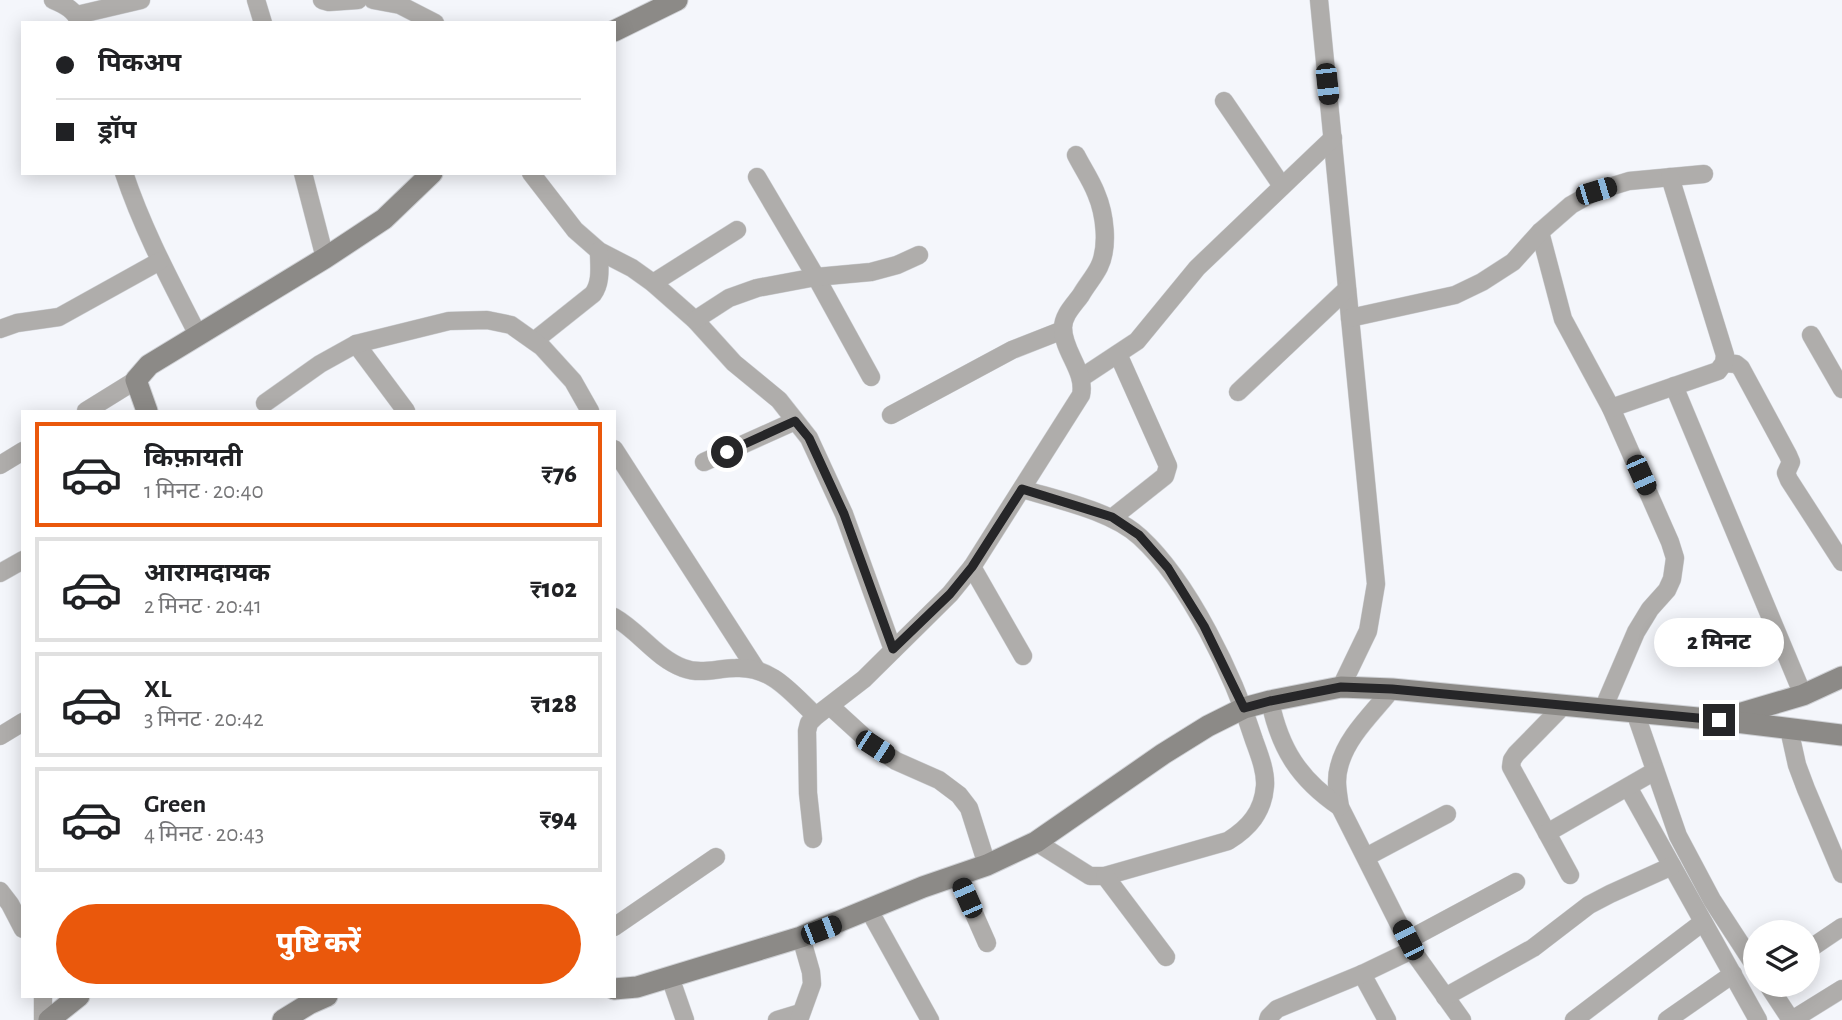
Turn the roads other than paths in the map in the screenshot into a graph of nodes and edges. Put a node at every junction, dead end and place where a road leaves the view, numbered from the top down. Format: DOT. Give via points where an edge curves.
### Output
graph roads {
  1 [pos="53,0"];
  2 [pos="141,0"];
  3 [pos="256,0"];
  4 [pos="322,0"];
  5 [pos="358,0"];
  6 [pos="373,0"];
  7 [pos="677,0"];
  8 [pos="1324,1"];
  9 [pos="78,19"];
  10 [pos="262,21"];
  11 [pos="431,21"];
  12 [pos="616,30"];
  13 [pos="1224,101"];
  14 [pos="1333,138"];
  15 [pos="1076,155"];
  16 [pos="1703,174"];
  17 [pos="125,175"];
  18 [pos="304,175"];
  19 [pos="430,175"];
  20 [pos="533,175"];
  21 [pos="757,177"];
  22 [pos="1671,177"];
  23 [pos="1282,186"];
  24 [pos="737,230"];
  25 [pos="1540,232"];
  26 [pos="599,251"];
  27 [pos="919,255"];
  28 [pos="325,258"];
  29 [pos="160,261"];
  30 [pos="816,277"];
  31 [pos="653,283"];
  32 [pos="1347,289"];
  33 [pos="1350,318"];
  34 [pos="695,320"];
  35 [pos="0,329"];
  36 [pos="1063,330"];
  37 [pos="198,335"];
  38 [pos="1811,335"];
  39 [pos="534,341"];
  40 [pos="356,344"];
  41 [pos="1118,354"];
  42 [pos="1724,363"];
  43 [pos="871,377"];
  44 [pos="1081,378"];
  45 [pos="136,380"];
  46 [pos="1674,386"];
  47 [pos="1842,389"];
  48 [pos="1238,392"];
  49 [pos="265,403"];
  50 [pos="1611,408"];
  51 [pos="88,410"];
  52 [pos="147,410"];
  53 [pos="405,410"];
  54 [pos="587,410"];
  55 [pos="891,415"];
  56 [pos="795,421"];
  57 [pos="21,452"];
  58 [pos="616,452"];
  59 [pos="704,462"];
  60 [pos="0,465"];
  61 [pos="1022,489"];
  62 [pos="1112,517"];
  63 [pos="21,561"];
  64 [pos="1842,562"];
  65 [pos="972,567"];
  66 [pos="0,573"];
  67 [pos="616,618"];
  68 [pos="893,649"];
  69 [pos="1023,656"];
  70 [pos="756,669"];
  71 [pos="1842,677"];
  72 [pos="1341,687"];
  73 [pos="1392,689"];
  74 [pos="1803,695"];
  75 [pos="1270,701"];
  76 [pos="1564,705"];
  77 [pos="1244,708"];
  78 [pos="1603,709"];
  79 [pos="823,711"];
  80 [pos="1634,712"];
  81 [pos="1719,720"];
  82 [pos="21,723"];
  83 [pos="1790,729"];
  84 [pos="1842,735"];
  85 [pos="0,736"];
  86 [pos="1655,771"];
  87 [pos="1628,787"];
  88 [pos="1340,807"];
  89 [pos="1447,814"];
  90 [pos="1547,833"];
  91 [pos="813,839"];
  92 [pos="1036,842"];
  93 [pos="716,857"];
  94 [pos="1366,857"];
  95 [pos="987,865"];
  96 [pos="1672,866"];
  97 [pos="1842,874"];
  98 [pos="957,875"];
  99 [pos="1570,875"];
  100 [pos="1105,876"];
  101 [pos="1516,881"];
  102 [pos="0,891"];
  103 [pos="869,910"];
  104 [pos="1703,922"];
  105 [pos="21,925"];
  106 [pos="616,926"];
  107 [pos="1842,927"];
  108 [pos="801,937"];
  109 [pos="1820,942"];
  110 [pos="987,943"];
  111 [pos="1410,945"];
  112 [pos="1743,948"];
  113 [pos="1166,957"];
  114 [pos="1362,974"];
  115 [pos="1732,974"];
  116 [pos="670,977"];
  117 [pos="616,989"];
  118 [pos="1842,989"];
  119 [pos="1446,997"];
  120 [pos="1776,997"];
  121 [pos="44,998"];
  122 [pos="77,998"];
  123 [pos="313,998"];
  124 [pos="799,1017"];
  125 [pos="56,1018"];
  126 [pos="283,1020"];
  127 [pos="685,1020"];
  128 [pos="777,1020"];
  129 [pos="930,1020"];
  130 [pos="1268,1020"];
  131 [pos="1387,1020"];
  132 [pos="1462,1020"];
  133 [pos="1574,1020"];
  134 [pos="1667,1020"];
  135 [pos="1758,1020"];
  136 [pos="1791,1020"];
  1 -- 9 [label="street"];
  2 -- 9 [label="street"];
  3 -- 10 [label="street"];
  4 -- 5 [label="street"];
  6 -- 11 [label="street" via="400,5"];
  7 -- 12 [label="street"];
  8 -- 14 [label="street"];
  13 -- 23 [label="street"];
  14 -- 23 [label="street"];
  14 -- 32 [label="street"];
  15 -- 36 [label="street" via="1097,193 1105,249 1099,267 1064,319"];
  16 -- 22 [label="street"];
  17 -- 29 [label="street"];
  18 -- 28 [label="street"];
  19 -- 28 [label="street" via="384,219"];
  20 -- 26 [label="street" via="575,230"];
  21 -- 30 [label="street"];
  22 -- 25 [label="street" via="1629,181 1596,191"];
  22 -- 42 [label="street"];
  23 -- 41 [label="street" via="1197,268 1137,341"];
  24 -- 31 [label="street"];
  25 -- 33 [label="street" via="1513,261 1455,295"];
  25 -- 50 [label="street" via="1563,319"];
  26 -- 31 [label="street"];
  26 -- 39 [label="street" via="599,279 593,294"];
  27 -- 30 [label="street" via="871,272"];
  28 -- 37 [label="street"];
  29 -- 35 [label="street" via="58,317"];
  29 -- 37 [label="street"];
  30 -- 34 [label="street" via="729,298"];
  30 -- 43 [label="street"];
  31 -- 34 [label="street"];
  32 -- 33 [label="street"];
  32 -- 48 [label="street"];
  33 -- 72 [label="street" via="1376,584 1367,631"];
  34 -- 56 [label="street"];
  36 -- 44 [label="street"];
  36 -- 55 [label="street" via="1012,350"];
  37 -- 45 [label="street" via="149,365"];
  38 -- 47 [label="street"];
  39 -- 40 [label="street" via="511,325 461,320"];
  39 -- 54 [label="street" via="573,382"];
  40 -- 49 [label="street"];
  40 -- 53 [label="street"];
  41 -- 44 [label="street"];
  41 -- 62 [label="street" via="1168,466 1165,476"];
  42 -- 46 [label="street" via="1718,371"];
  42 -- 64 [label="street" via="1741,368 1791,462 1786,473 1789,480"];
  44 -- 61 [label="street" via="1082,395"];
  45 -- 51 [label="street"];
  45 -- 52 [label="street"];
  46 -- 50 [label="street"];
  46 -- 74 [label="street"];
  50 -- 78 [label="street" via="1675,558 1667,590 1636,632"];
  56 -- 59 [label="street"];
  56 -- 68 [label="street" via="809,438 844,514"];
  57 -- 60 [label="street"];
  58 -- 70 [label="street"];
  61 -- 62 [label="street"];
  61 -- 65 [label="street"];
  62 -- 77 [label="street" via="1139,535 1168,568 1204,626"];
  63 -- 66 [label="street"];
  65 -- 68 [label="street"];
  65 -- 69 [label="street"];
  67 -- 70 [label="street" via="686,670"];
  68 -- 79 [label="street"];
  70 -- 79 [label="street"];
  71 -- 74 [label="street"];
  72 -- 73 [label="street"];
  72 -- 75 [label="street"];
  73 -- 76 [label="street"];
  73 -- 88 [label="street" via="1346,746 1338,769"];
  74 -- 81 [label="street"];
  75 -- 77 [label="street"];
  75 -- 88 [label="street" via="1293,762"];
  76 -- 78 [label="street"];
  76 -- 90 [label="street" via="1516,754 1511,767"];
  77 -- 92 [label="street" via="1185,740"];
  77 -- 100 [label="street" via="1265,783 1256,817 1228,841"];
  78 -- 80 [label="street"];
  79 -- 91 [label="street" via="807,731"];
  79 -- 95 [label="street" via="896,761 939,780 959,795 969,808"];
  80 -- 81 [label="street"];
  80 -- 86 [label="street"];
  81 -- 83 [label="street"];
  82 -- 85 [label="street"];
  83 -- 84 [label="street"];
  83 -- 97 [label="street" via="1797,765"];
  86 -- 87 [label="street"];
  86 -- 112 [label="street" via="1678,836"];
  87 -- 90 [label="street"];
  87 -- 96 [label="street"];
  88 -- 94 [label="street"];
  89 -- 94 [label="street"];
  90 -- 99 [label="street"];
  92 -- 95 [label="street"];
  92 -- 100 [label="street" via="1090,876"];
  93 -- 106 [label="street"];
  94 -- 111 [label="street"];
  95 -- 98 [label="street"];
  96 -- 104 [label="street"];
  96 -- 119 [label="street" via="1589,905 1533,948"];
  98 -- 103 [label="street"];
  98 -- 110 [label="street"];
  100 -- 113 [label="street"];
  101 -- 111 [label="street"];
  102 -- 105 [label="street"];
  103 -- 108 [label="street"];
  103 -- 129 [label="street"];
  104 -- 115 [label="street"];
  104 -- 133 [label="street"];
  107 -- 109 [label="street"];
  108 -- 116 [label="street"];
  108 -- 124 [label="street" via="812,984"];
  111 -- 114 [label="street"];
  111 -- 119 [label="street"];
  114 -- 130 [label="street" via="1277,1009"];
  114 -- 131 [label="street"];
  115 -- 134 [label="street"];
  115 -- 135 [label="street"];
  116 -- 117 [label="street"];
  116 -- 127 [label="street"];
  118 -- 136 [label="street"];
  119 -- 132 [label="street"];
  120 -- 136 [label="street"];
  121 -- 125 [label="street"];
  122 -- 125 [label="street"];
  123 -- 126 [label="street"];
  124 -- 128 [label="street"];
}
